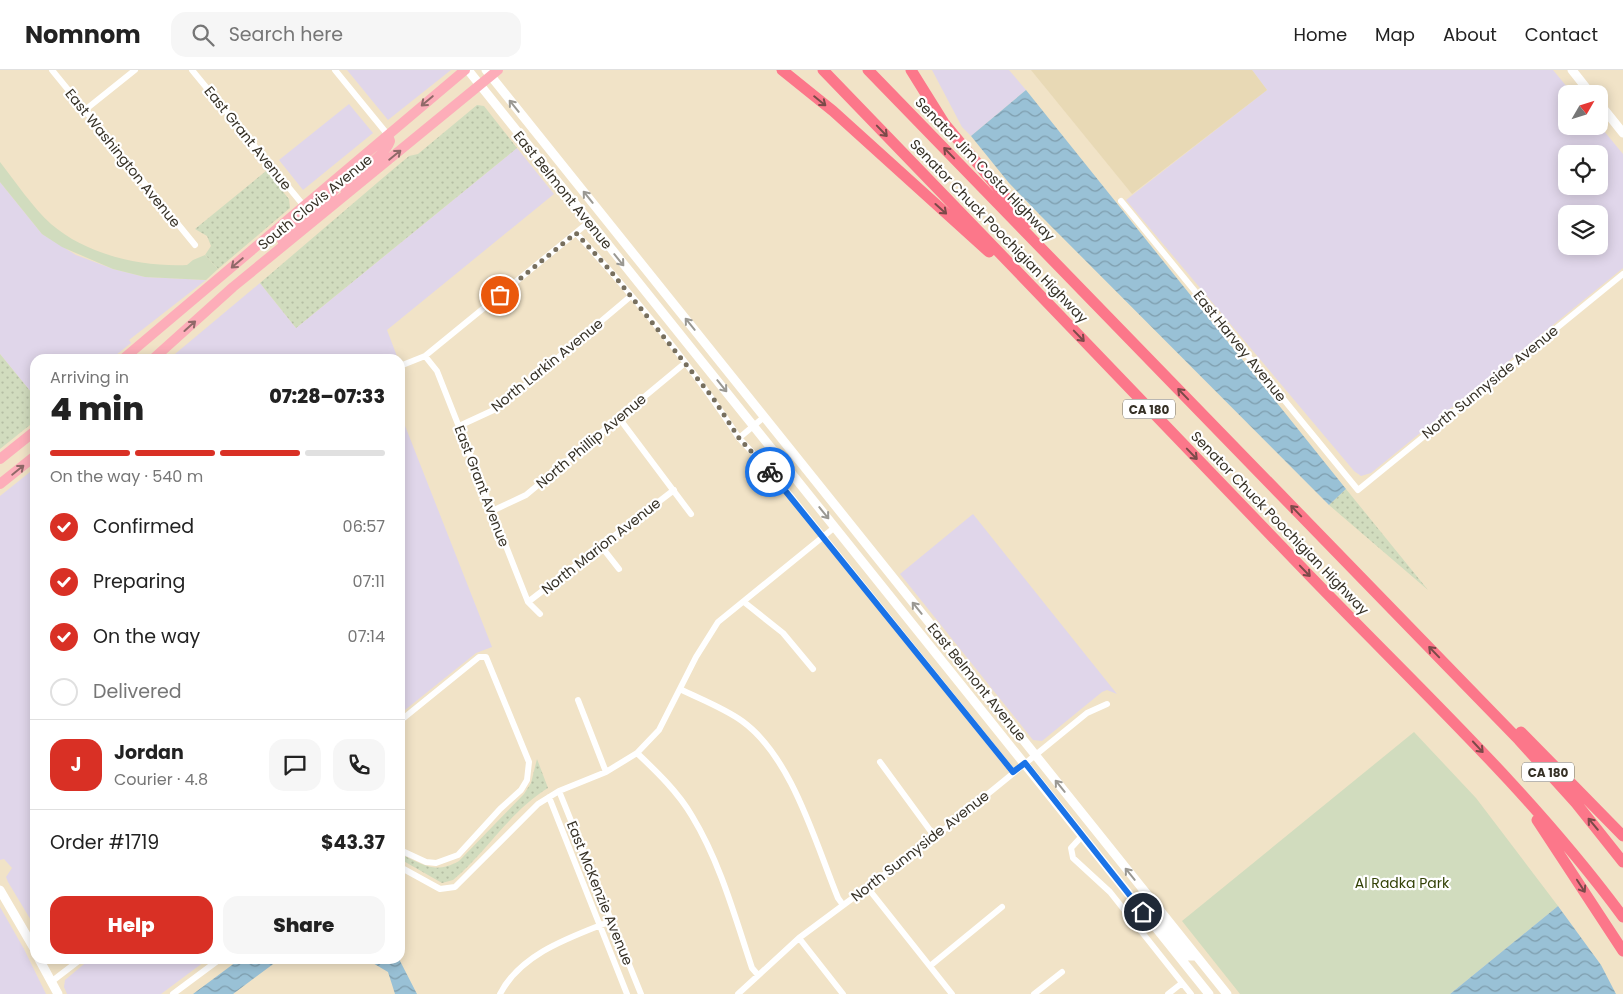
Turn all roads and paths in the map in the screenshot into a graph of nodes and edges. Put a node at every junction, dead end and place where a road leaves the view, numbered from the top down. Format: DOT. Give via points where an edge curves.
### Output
graph roads {
  1 [pos="52,70"];
  2 [pos="135,70"];
  3 [pos="192,70"];
  4 [pos="335,70"];
  5 [pos="466,70"];
  6 [pos="782,70"];
  7 [pos="824,70"];
  8 [pos="868,70"];
  9 [pos="911,70"];
  10 [pos="1572,70"];
  11 [pos="491,72"];
  12 [pos="480,85"];
  13 [pos="1584,85"];
  14 [pos="85,110"];
  15 [pos="1608,114"];
  16 [pos="1623,133"];
  17 [pos="388,135"];
  18 [pos="351,166"];
  19 [pos="1121,201"];
  20 [pos="304,206"];
  21 [pos="330,207"];
  22 [pos="589,222"];
  23 [pos="576,233"];
  24 [pos="194,245"];
  25 [pos="284,246"];
  26 [pos="1623,274"];
  27 [pos="1080,288"];
  28 [pos="631,296"];
  29 [pos="1058,314"];
  30 [pos="128,354"];
  31 [pos="159,354"];
  32 [pos="425,356"];
  33 [pos="685,362"];
  34 [pos="405,364"];
  35 [pos="764,417"];
  36 [pos="619,418"];
  37 [pos="459,426"];
  38 [pos="753,426"];
  39 [pos="30,434"];
  40 [pos="739,438"];
  41 [pos="19,444"];
  42 [pos="0,459"];
  43 [pos="30,460"];
  44 [pos="0,468"];
  45 [pos="0,484"];
  46 [pos="674,490"];
  47 [pos="1358,490"];
  48 [pos="492,511"];
  49 [pos="691,514"];
  50 [pos="835,527"];
  51 [pos="823,537"];
  52 [pos="601,546"];
  53 [pos="619,569"];
  54 [pos="528,602"];
  55 [pos="744,602"];
  56 [pos="540,614"];
  57 [pos="813,669"];
  58 [pos="1468,687"];
  59 [pos="680,689"];
  60 [pos="578,700"];
  61 [pos="1107,704"];
  62 [pos="405,717"];
  63 [pos="637,753"];
  64 [pos="1035,755"];
  65 [pos="880,762"];
  66 [pos="1025,763"];
  67 [pos="606,772"];
  68 [pos="1013,772"];
  69 [pos="1504,774"];
  70 [pos="559,792"];
  71 [pos="549,797"];
  72 [pos="1082,836"];
  73 [pos="1623,836"];
  74 [pos="934,837"];
  75 [pos="405,852"];
  76 [pos="1623,862"];
  77 [pos="405,870"];
  78 [pos="867,887"];
  79 [pos="0,890"];
  80 [pos="1131,898"];
  81 [pos="843,906"];
  82 [pos="1002,906"];
  83 [pos="1623,916"];
  84 [pos="611,921"];
  85 [pos="600,926"];
  86 [pos="799,938"];
  87 [pos="30,941"];
  88 [pos="1623,951"];
  89 [pos="1196,956"];
  90 [pos="42,964"];
  91 [pos="75,964"];
  92 [pos="213,964"];
  93 [pos="930,966"];
  94 [pos="1062,972"];
  95 [pos="758,975"];
  96 [pos="52,982"];
  97 [pos="1182,983"];
  98 [pos="58,994"];
  99 [pos="172,994"];
  100 [pos="500,994"];
  101 [pos="627,994"];
  102 [pos="641,994"];
  103 [pos="738,994"];
  104 [pos="843,994"];
  105 [pos="952,994"];
  106 [pos="1034,994"];
  107 [pos="1168,994"];
  108 [pos="1191,994"];
  109 [pos="1209,994"];
  110 [pos="1226,994"];
  1 -- 14 [label="street, East Washington Avenue"];
  2 -- 14 [label="street"];
  3 -- 20 [label="street, East Grant Avenue"];
  4 -- 17 [label="street"];
  5 -- 12 [label="street, East Belmont Avenue"];
  5 -- 17 [label="main road, South Clovis Avenue, one-way"];
  6 -- 29 [label="highway, one-way"];
  7 -- 29 [label="highway, Senator Chuck Poochigian Highway / CA 180, one-way"];
  27 -- 8 [label="highway, Senator Jim Costa Highway / CA 180, one-way"];
  9 -- 27 [label="highway" via="944,123"];
  10 -- 13 [label="street"];
  11 -- 12 [label="main road, South Clovis Avenue"];
  35 -- 11 [label="street, East Belmont Avenue, one-way"];
  21 -- 12 [label="main road, South Clovis Avenue, one-way"];
  12 -- 22 [label="street, East Belmont Avenue"];
  14 -- 24 [label="street, East Washington Avenue"];
  15 -- 16 [label="street"];
  17 -- 18 [label="main road, South Clovis Avenue"];
  17 -- 21 [label="main road" via="390,141 386,149 350,178"];
  18 -- 20 [label="main road, South Clovis Avenue"];
  18 -- 25 [label="main road" via="330,196 285,234"];
  19 -- 47 [label="street, East Harvey Avenue"];
  20 -- 30 [label="main road, South Clovis Avenue, one-way"];
  21 -- 25 [label="main road, South Clovis Avenue"];
  22 -- 23 [label="street"];
  22 -- 38 [label="street, East Belmont Avenue, one-way"];
  23 -- 28 [label="street, East Belmont Avenue"];
  23 -- 32 [label="street"];
  31 -- 25 [label="main road, South Clovis Avenue, one-way"];
  26 -- 47 [label="street, North Sunnyside Avenue"];
  58 -- 27 [label="highway, Senator Chuck Poochigian Highway / CA 180, one-way"];
  28 -- 33 [label="street, East Belmont Avenue"];
  28 -- 37 [label="street, North Larkin Avenue" via="498,408"];
  29 -- 69 [label="highway, Senator Chuck Poochigian Highway / CA 180, one-way"];
  32 -- 34 [label="street"];
  32 -- 37 [label="street, East Grant Avenue" via="437,372"];
  33 -- 36 [label="street, North Phillip Avenue"];
  33 -- 40 [label="street, East Belmont Avenue"];
  35 -- 38 [label="street"];
  64 -- 35 [label="street, East Belmont Avenue, one-way"];
  36 -- 46 [label="street"];
  36 -- 48 [label="street, North Phillip Avenue" via="526,495"];
  37 -- 48 [label="street, East Grant Avenue"];
  38 -- 40 [label="street"];
  38 -- 50 [label="street, East Belmont Avenue, one-way"];
  39 -- 41 [label="main road"];
  40 -- 51 [label="street, East Belmont Avenue" via="778,480"];
  41 -- 42 [label="main road"];
  41 -- 44 [label="main road"];
  45 -- 43 [label="main road, one-way"];
  46 -- 49 [label="street"];
  46 -- 52 [label="street, North Marion Avenue"];
  48 -- 54 [label="street, East Grant Avenue"];
  50 -- 51 [label="street"];
  50 -- 66 [label="street, East Belmont Avenue"];
  51 -- 55 [label="street"];
  51 -- 68 [label="street, East Belmont Avenue"];
  52 -- 53 [label="street"];
  52 -- 54 [label="street, North Marion Avenue"];
  54 -- 56 [label="street, East Grant Avenue"];
  55 -- 57 [label="street" via="783,633"];
  55 -- 59 [label="street" via="711,630"];
  58 -- 73 [label="highway" via="1524,735"];
  76 -- 58 [label="highway, Senator Chuck Poochigian Highway / CA 180, one-way" via="1542,764"];
  59 -- 63 [label="street" via="659,730"];
  59 -- 81 [label="street" via="742,721 763,741 788,776"];
  60 -- 67 [label="street"];
  61 -- 64 [label="street, North Sunnyside Avenue" via="1087,714"];
  62 -- 75 [label="street" via="479,657 486,657 530,762 527,780 521,790 458,855 436,863"];
  63 -- 67 [label="street"];
  63 -- 95 [label="street" via="664,779 692,814 712,854 752,968"];
  64 -- 66 [label="street, North Sunnyside Avenue"];
  89 -- 64 [label="street, East Belmont Avenue, one-way"];
  65 -- 74 [label="street"];
  66 -- 68 [label="street, North Sunnyside Avenue"];
  66 -- 72 [label="street, East Belmont Avenue"];
  67 -- 70 [label="street"];
  68 -- 74 [label="street, North Sunnyside Avenue"];
  69 -- 83 [label="highway, Senator Chuck Poochigian Highway / CA 180"];
  69 -- 88 [label="highway, one-way"];
  70 -- 71 [label="street"];
  70 -- 84 [label="street, East McKenzie Avenue"];
  71 -- 77 [label="street" via="519,820 455,887 440,889"];
  71 -- 85 [label="street, East McKenzie Avenue"];
  72 -- 80 [label="street, East Belmont Avenue"];
  72 -- 97 [label="street" via="1071,848 1073,858 1110,892"];
  74 -- 78 [label="street, North Sunnyside Avenue"];
  78 -- 81 [label="street, North Sunnyside Avenue"];
  78 -- 93 [label="street"];
  79 -- 87 [label="street"];
  80 -- 89 [label="street" via="1155,916 1188,956"];
  80 -- 109 [label="street, East Belmont Avenue"];
  81 -- 86 [label="street, North Sunnyside Avenue"];
  82 -- 93 [label="street"];
  84 -- 85 [label="street"];
  84 -- 102 [label="street, East McKenzie Avenue"];
  85 -- 100 [label="street" via="539,954 512,977"];
  85 -- 101 [label="street, East McKenzie Avenue"];
  86 -- 95 [label="street, North Sunnyside Avenue"];
  86 -- 104 [label="street"];
  89 -- 110 [label="street, East Belmont Avenue"];
  90 -- 96 [label="street"];
  91 -- 96 [label="street"];
  92 -- 99 [label="street"];
  93 -- 105 [label="street"];
  94 -- 106 [label="street"];
  95 -- 103 [label="street, North Sunnyside Avenue"];
  96 -- 98 [label="street"];
  97 -- 107 [label="street"];
  97 -- 108 [label="street"];
}
